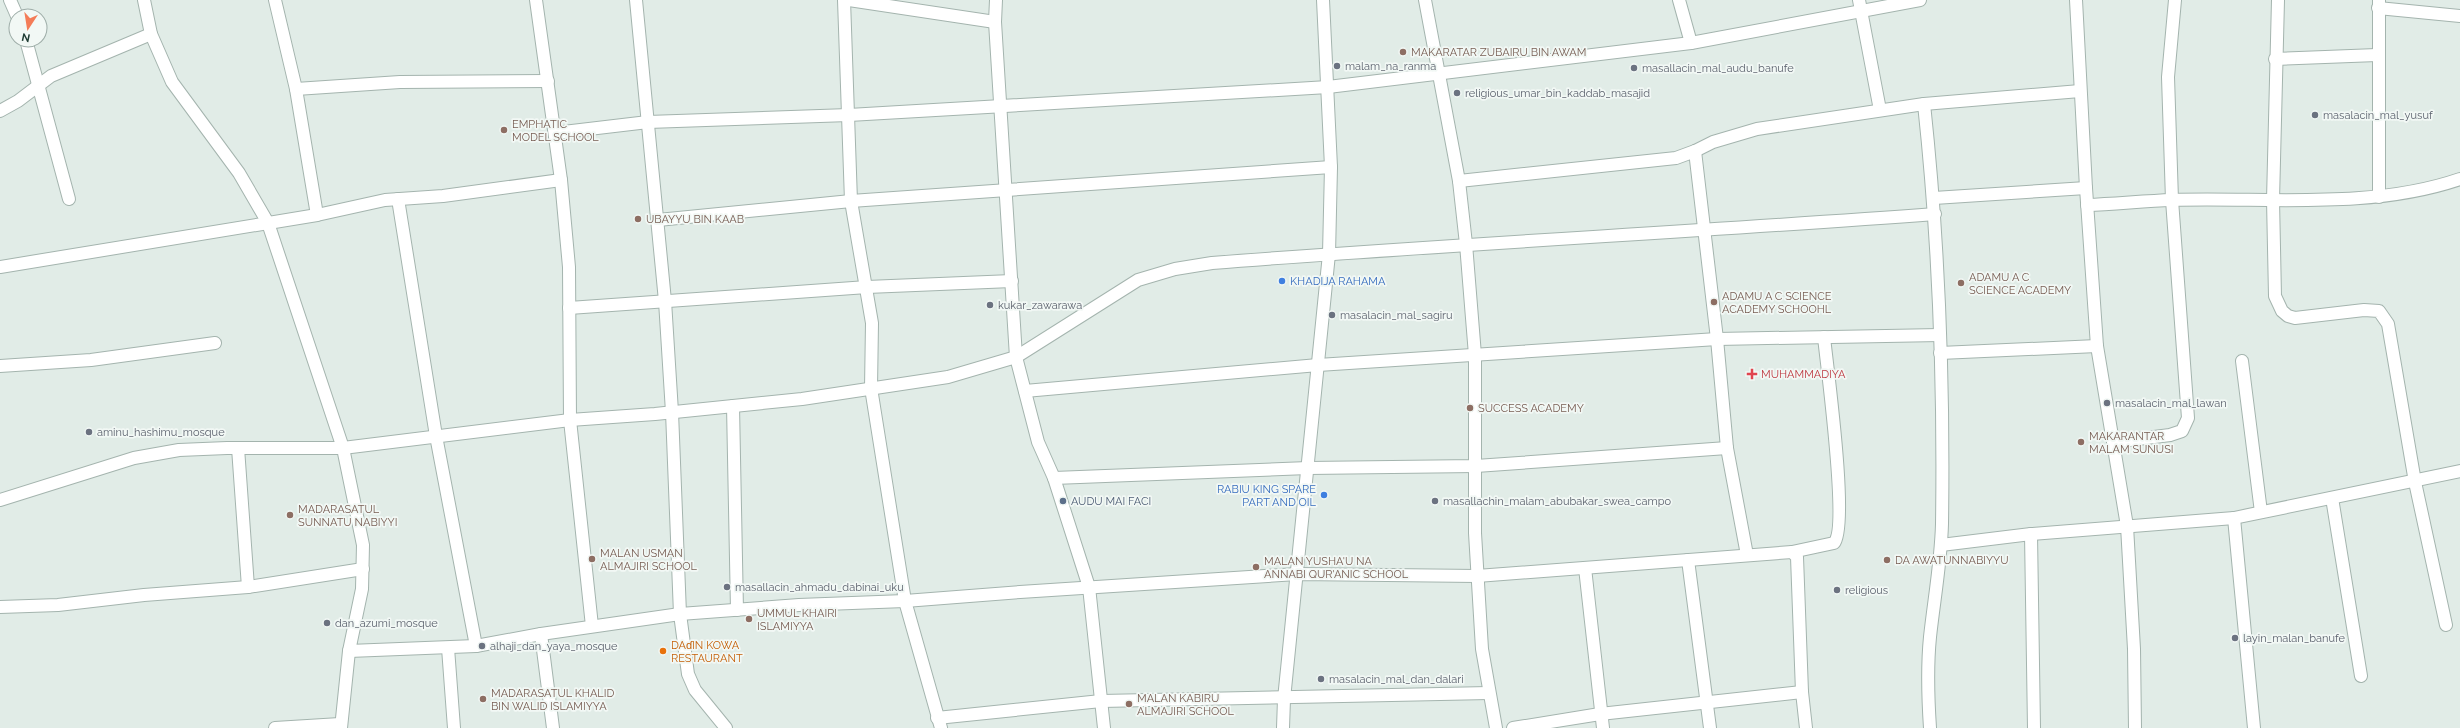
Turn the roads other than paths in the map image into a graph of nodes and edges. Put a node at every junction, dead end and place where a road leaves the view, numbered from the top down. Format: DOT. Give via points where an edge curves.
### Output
graph roads {
  1 [pos="144,0"];
  2 [pos="275,0"];
  3 [pos="536,0"];
  4 [pos="636,0"];
  5 [pos="844,0"];
  6 [pos="849,0"];
  7 [pos="996,0"];
  8 [pos="1323,0"];
  9 [pos="1425,0"];
  10 [pos="1679,0"];
  11 [pos="1860,0"];
  12 [pos="1920,0"];
  13 [pos="2076,0"];
  14 [pos="2175,0"];
  15 [pos="2278,0"];
  16 [pos="2378,4"];
  17 [pos="1862,13"];
  18 [pos="2460,16"];
  19 [pos="995,22"];
  20 [pos="151,34"];
  21 [pos="1691,43"];
  22 [pos="28,48"];
  23 [pos="2377,56"];
  24 [pos="2275,59"];
  25 [pos="1439,75"];
  26 [pos="548,81"];
  27 [pos="38,85"];
  28 [pos="1328,87"];
  29 [pos="296,89"];
  30 [pos="2080,91"];
  31 [pos="1924,104"];
  32 [pos="1002,107"];
  33 [pos="1880,110"];
  34 [pos="0,111"];
  35 [pos="849,115"];
  36 [pos="648,122"];
  37 [pos="555,133"];
  38 [pos="1695,152"];
  39 [pos="1330,167"];
  40 [pos="561,180"];
  41 [pos="2460,180"];
  42 [pos="1460,181"];
  43 [pos="2086,188"];
  44 [pos="1006,191"];
  45 [pos="2379,197"];
  46 [pos="1934,198"];
  47 [pos="69,199"];
  48 [pos="398,199"];
  49 [pos="2172,200"];
  50 [pos="2274,200"];
  51 [pos="851,201"];
  52 [pos="2087,206"];
  53 [pos="317,214"];
  54 [pos="1935,214"];
  55 [pos="658,220"];
  56 [pos="268,223"];
  57 [pos="1705,232"];
  58 [pos="1466,244"];
  59 [pos="1329,254"];
  60 [pos="0,267"];
  61 [pos="1012,282"];
  62 [pos="867,287"];
  63 [pos="665,301"];
  64 [pos="569,308"];
  65 [pos="1940,335"];
  66 [pos="1824,337"];
  67 [pos="1717,339"];
  68 [pos="215,343"];
  69 [pos="2097,346"];
  70 [pos="1940,353"];
  71 [pos="1475,355"];
  72 [pos="1016,357"];
  73 [pos="2242,361"];
  74 [pos="1318,365"];
  75 [pos="0,366"];
  76 [pos="871,388"];
  77 [pos="1025,391"];
  78 [pos="733,406"];
  79 [pos="672,412"];
  80 [pos="570,420"];
  81 [pos="436,436"];
  82 [pos="2114,442"];
  83 [pos="238,448"];
  84 [pos="343,448"];
  85 [pos="1727,448"];
  86 [pos="1476,466"];
  87 [pos="1308,468"];
  88 [pos="2460,471"];
  89 [pos="1054,478"];
  90 [pos="2415,482"];
  91 [pos="2332,498"];
  92 [pos="0,500"];
  93 [pos="2261,512"];
  94 [pos="2234,518"];
  95 [pos="2127,526"];
  96 [pos="2031,534"];
  97 [pos="1941,545"];
  98 [pos="1792,552"];
  99 [pos="1747,555"];
  100 [pos="1688,560"];
  101 [pos="363,568"];
  102 [pos="1585,568"];
  103 [pos="1297,574"];
  104 [pos="1477,576"];
  105 [pos="248,587"];
  106 [pos="1089,587"];
  107 [pos="905,601"];
  108 [pos="0,607"];
  109 [pos="737,610"];
  110 [pos="680,614"];
  111 [pos="2446,625"];
  112 [pos="592,626"];
  113 [pos="541,634"];
  114 [pos="476,646"];
  115 [pos="448,648"];
  116 [pos="349,650"];
  117 [pos="2361,676"];
  118 [pos="1802,692"];
  119 [pos="1489,693"];
  120 [pos="1284,699"];
  121 [pos="1101,701"];
  122 [pos="1707,702"];
  123 [pos="1600,714"];
  124 [pos="939,723"];
  125 [pos="340,726"];
  126 [pos="275,728"];
  127 [pos="454,728"];
  128 [pos="554,728"];
  129 [pos="726,728"];
  130 [pos="1104,728"];
  131 [pos="1283,728"];
  132 [pos="1496,728"];
  133 [pos="1513,728"];
  134 [pos="1602,728"];
  135 [pos="1710,728"];
  136 [pos="1806,728"];
  137 [pos="1930,728"];
  138 [pos="2034,728"];
  139 [pos="2135,728"];
  140 [pos="2254,728"];
  1 -- 20 [label="street"];
  2 -- 29 [label="street"];
  3 -- 26 [label="street"];
  4 -- 36 [label="street"];
  5 -- 35 [label="street"];
  6 -- 19 [label="street"];
  7 -- 19 [label="street"];
  8 -- 28 [label="street"];
  9 -- 25 [label="street"];
  10 -- 21 [label="street"];
  11 -- 17 [label="street"];
  12 -- 17 [label="street"];
  13 -- 30 [label="street"];
  14 -- 49 [label="street" via="2168,77"];
  15 -- 24 [label="street"];
  16 -- 18 [label="street"];
  16 -- 23 [label="street"];
  17 -- 21 [label="street"];
  17 -- 33 [label="street"];
  19 -- 32 [label="street"];
  20 -- 27 [label="street" via="51,76"];
  20 -- 56 [label="street" via="172,82 239,173"];
  21 -- 25 [label="street"];
  22 -- 27 [label="street"];
  23 -- 24 [label="street"];
  23 -- 45 [label="street"];
  24 -- 50 [label="street"];
  25 -- 28 [label="street"];
  25 -- 42 [label="street"];
  26 -- 29 [label="street" via="400,82"];
  26 -- 37 [label="street"];
  27 -- 34 [label="street"];
  27 -- 47 [label="street"];
  28 -- 32 [label="street"];
  28 -- 39 [label="street"];
  29 -- 53 [label="street"];
  30 -- 31 [label="street"];
  30 -- 43 [label="street"];
  31 -- 33 [label="street"];
  31 -- 46 [label="street"];
  32 -- 35 [label="street"];
  32 -- 44 [label="street"];
  33 -- 38 [label="street" via="1757,129 1713,142"];
  35 -- 36 [label="street"];
  35 -- 51 [label="street"];
  36 -- 37 [label="street"];
  36 -- 55 [label="street"];
  37 -- 40 [label="street"];
  38 -- 42 [label="street" via="1676,158"];
  38 -- 57 [label="street"];
  39 -- 44 [label="street"];
  39 -- 59 [label="street"];
  40 -- 48 [label="street" via="443,196"];
  40 -- 64 [label="street" via="569,267"];
  41 -- 45 [label="street" via="2432,189"];
  42 -- 58 [label="street"];
  43 -- 46 [label="street"];
  43 -- 52 [label="street"];
  44 -- 51 [label="street"];
  44 -- 61 [label="street"];
  45 -- 50 [label="street"];
  46 -- 54 [label="street"];
  48 -- 53 [label="street"];
  48 -- 81 [label="street"];
  49 -- 50 [label="street"];
  49 -- 52 [label="street"];
  49 -- 82 [label="street" via="2186,425 2182,431 2170,435"];
  50 -- 90 [label="street" via="2275,296 2282,311 2295,318 2364,310 2379,311 2388,324"];
  51 -- 55 [label="street"];
  51 -- 62 [label="street"];
  52 -- 69 [label="street"];
  53 -- 56 [label="street"];
  54 -- 57 [label="street"];
  54 -- 65 [label="street"];
  55 -- 63 [label="street"];
  56 -- 60 [label="street"];
  56 -- 84 [label="street"];
  57 -- 58 [label="street"];
  57 -- 67 [label="street"];
  58 -- 59 [label="street"];
  58 -- 71 [label="street"];
  59 -- 72 [label="street" via="1212,262 1138,280"];
  59 -- 74 [label="street"];
  61 -- 62 [label="street"];
  61 -- 72 [label="street"];
  62 -- 63 [label="street"];
  62 -- 76 [label="street" via="872,323"];
  63 -- 64 [label="street"];
  63 -- 79 [label="street"];
  64 -- 80 [label="street"];
  65 -- 66 [label="street"];
  65 -- 70 [label="street"];
  66 -- 67 [label="street"];
  66 -- 98 [label="street" via="1838,477 1839,535 1834,543"];
  67 -- 71 [label="street"];
  67 -- 85 [label="street"];
  68 -- 75 [label="street" via="99,359"];
  69 -- 70 [label="street"];
  69 -- 82 [label="street"];
  70 -- 97 [label="street"];
  71 -- 74 [label="street"];
  71 -- 86 [label="street"];
  72 -- 76 [label="street" via="948,377"];
  72 -- 77 [label="street"];
  73 -- 93 [label="street"];
  74 -- 77 [label="street"];
  74 -- 87 [label="street"];
  76 -- 78 [label="street"];
  76 -- 107 [label="street"];
  77 -- 89 [label="street" via="1038,442"];
  78 -- 79 [label="street"];
  78 -- 109 [label="street"];
  79 -- 80 [label="street"];
  79 -- 110 [label="street"];
  80 -- 81 [label="street"];
  80 -- 112 [label="street"];
  81 -- 84 [label="street"];
  81 -- 114 [label="street"];
  82 -- 95 [label="street"];
  83 -- 84 [label="street"];
  83 -- 92 [label="street" via="178,450 134,458"];
  83 -- 105 [label="street"];
  84 -- 101 [label="street" via="363,546"];
  85 -- 86 [label="street"];
  85 -- 99 [label="street"];
  86 -- 87 [label="street"];
  86 -- 104 [label="street"];
  87 -- 89 [label="street"];
  87 -- 103 [label="street"];
  88 -- 90 [label="street"];
  89 -- 106 [label="street"];
  90 -- 91 [label="street"];
  90 -- 111 [label="street"];
  91 -- 93 [label="street"];
  91 -- 117 [label="street"];
  93 -- 94 [label="street"];
  94 -- 95 [label="street"];
  94 -- 140 [label="street"];
  95 -- 96 [label="street"];
  95 -- 139 [label="street" via="2134,649"];
  96 -- 97 [label="street"];
  96 -- 138 [label="street"];
  97 -- 137 [label="street" via="1930,639"];
  98 -- 99 [label="street"];
  98 -- 118 [label="street" via="1797,557"];
  99 -- 100 [label="street"];
  100 -- 102 [label="street"];
  100 -- 122 [label="street"];
  101 -- 105 [label="street"];
  101 -- 116 [label="street" via="362,590"];
  102 -- 104 [label="street"];
  102 -- 123 [label="street"];
  103 -- 104 [label="street"];
  103 -- 106 [label="street"];
  103 -- 120 [label="street"];
  104 -- 119 [label="street" via="1482,649"];
  105 -- 108 [label="street" via="58,605"];
  106 -- 107 [label="street"];
  106 -- 121 [label="street"];
  107 -- 109 [label="street"];
  107 -- 124 [label="street"];
  109 -- 110 [label="street"];
  110 -- 112 [label="street"];
  110 -- 129 [label="street" via="688,674 695,690"];
  112 -- 113 [label="street"];
  113 -- 114 [label="street"];
  113 -- 128 [label="street"];
  114 -- 115 [label="street"];
  115 -- 116 [label="street"];
  115 -- 127 [label="street"];
  116 -- 125 [label="street"];
  118 -- 122 [label="street"];
  118 -- 136 [label="street"];
  119 -- 120 [label="street"];
  119 -- 132 [label="street"];
  120 -- 121 [label="street"];
  120 -- 131 [label="street"];
  121 -- 124 [label="street"];
  121 -- 130 [label="street"];
  122 -- 123 [label="street"];
  122 -- 135 [label="street"];
  123 -- 133 [label="street"];
  123 -- 134 [label="street"];
  125 -- 126 [label="street"];
}
